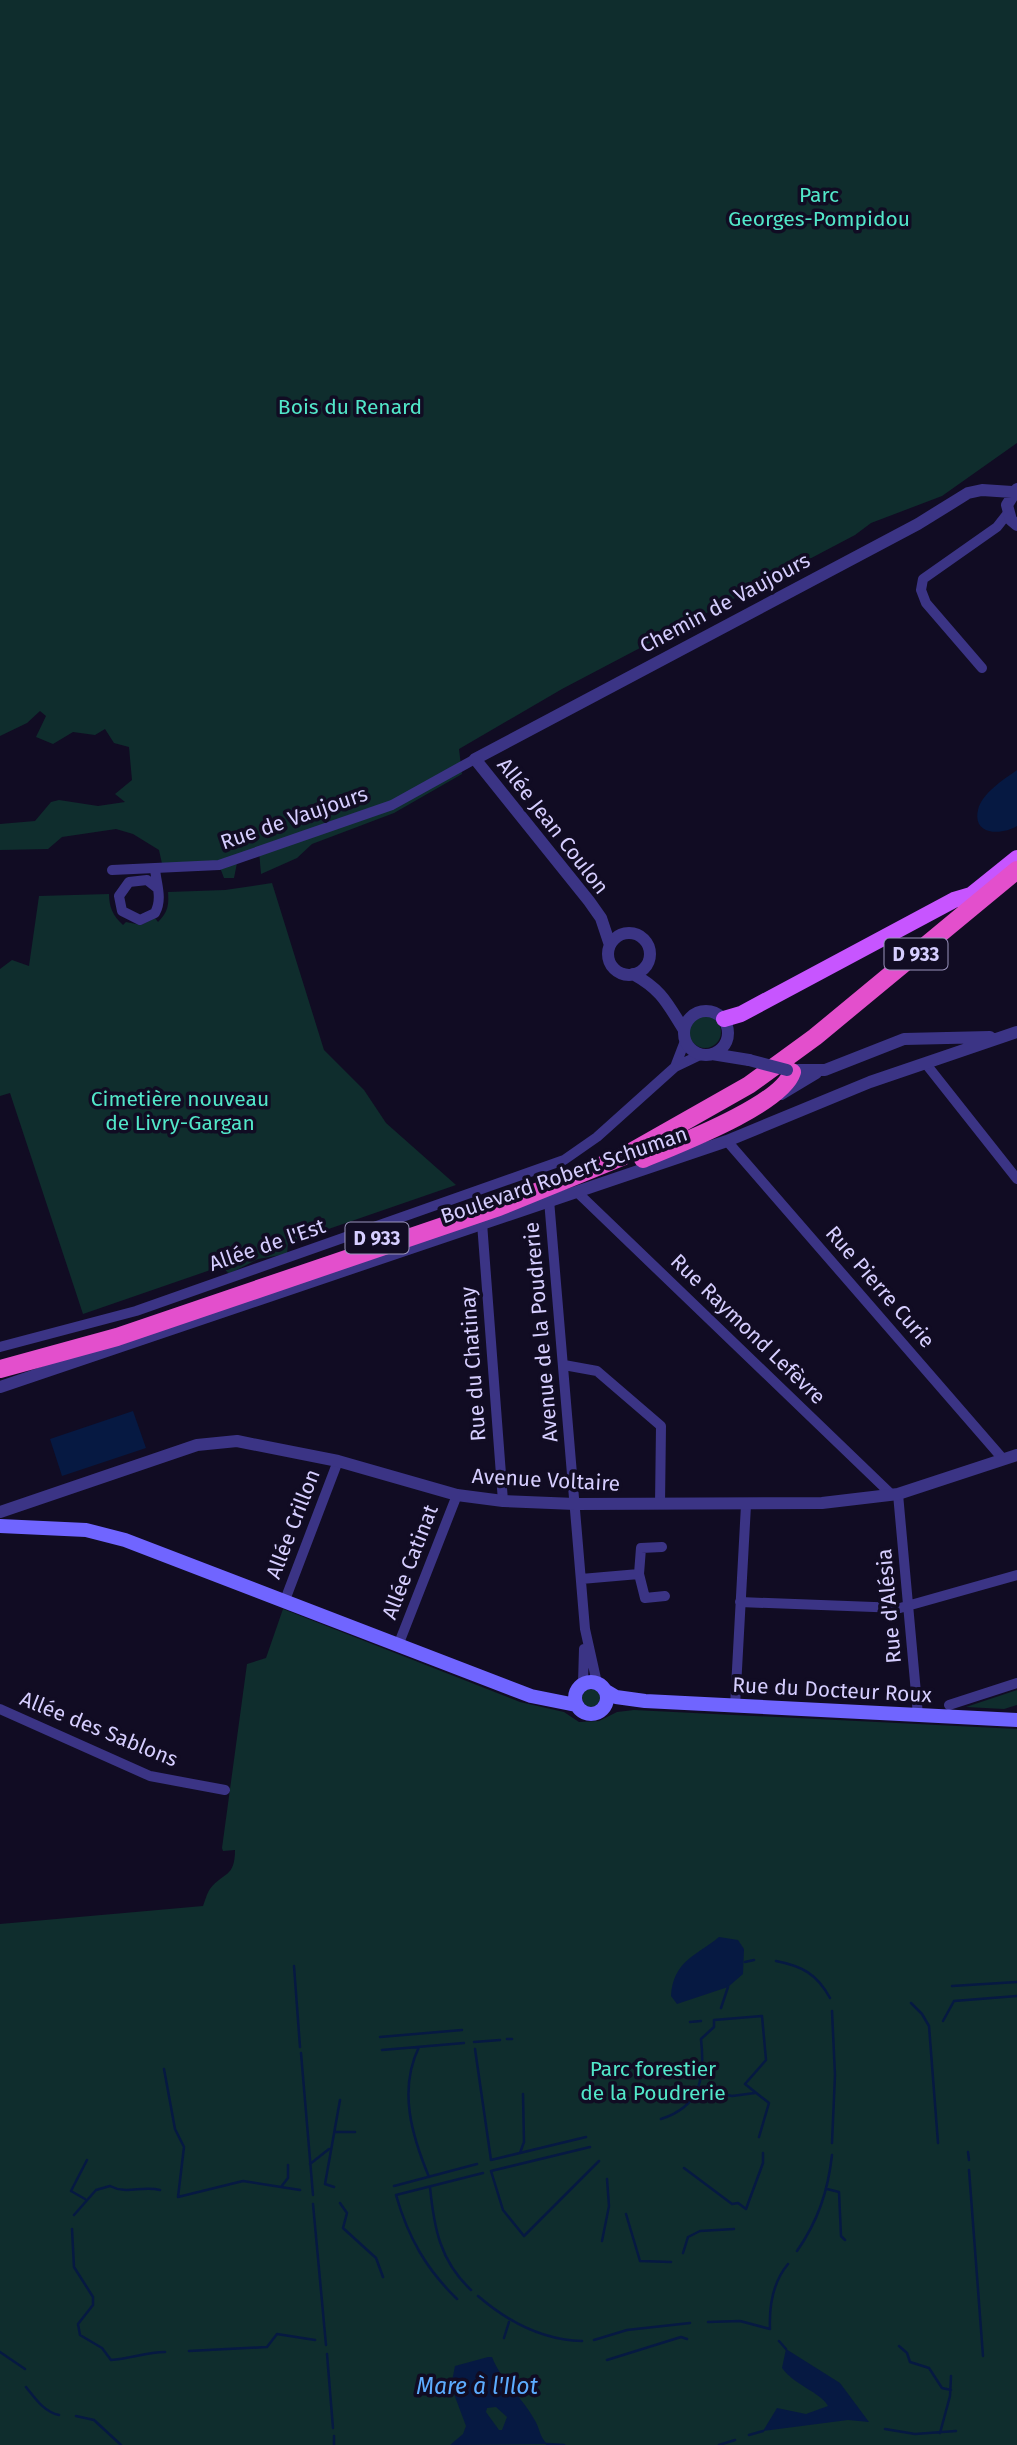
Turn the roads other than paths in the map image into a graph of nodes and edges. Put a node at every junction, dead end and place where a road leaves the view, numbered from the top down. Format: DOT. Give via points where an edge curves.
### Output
graph roads {
  1 [pos="1015,490"];
  2 [pos="995,493"];
  3 [pos="1007,509"];
  4 [pos="1017,525"];
  5 [pos="982,668"];
  6 [pos="475,759"];
  7 [pos="1017,858"];
  8 [pos="155,868"];
  9 [pos="1017,870"];
  10 [pos="156,887"];
  11 [pos="122,888"];
  12 [pos="971,895"];
  13 [pos="601,918"];
  14 [pos="624,933"];
  15 [pos="610,945"];
  16 [pos="648,964"];
  17 [pos="633,975"];
  18 [pos="652,985"];
  19 [pos="673,1007"];
  20 [pos="695,1014"];
  21 [pos="724,1019"];
  22 [pos="1017,1032"];
  23 [pos="684,1035"];
  24 [pos="1003,1037"];
  25 [pos="923,1038"];
  26 [pos="727,1040"];
  27 [pos="706,1054"];
  28 [pos="746,1059"];
  29 [pos="932,1062"];
  30 [pos="675,1067"];
  31 [pos="789,1071"];
  32 [pos="817,1072"];
  33 [pos="774,1096"];
  34 [pos="727,1141"];
  35 [pos="1017,1179"];
  36 [pos="580,1183"];
  37 [pos="550,1200"];
  38 [pos="482,1223"];
  39 [pos="0,1347"];
  40 [pos="0,1359"];
  41 [pos="564,1365"];
  42 [pos="0,1369"];
  43 [pos="0,1387"];
  44 [pos="1017,1455"];
  45 [pos="1003,1459"];
  46 [pos="338,1461"];
  47 [pos="457,1494"];
  48 [pos="895,1494"];
  49 [pos="503,1501"];
  50 [pos="575,1504"];
  51 [pos="660,1504"];
  52 [pos="746,1505"];
  53 [pos="0,1512"];
  54 [pos="0,1526"];
  55 [pos="662,1547"];
  56 [pos="639,1574"];
  57 [pos="1017,1575"];
  58 [pos="580,1579"];
  59 [pos="665,1596"];
  60 [pos="285,1600"];
  61 [pos="740,1602"];
  62 [pos="909,1605"];
  63 [pos="399,1643"];
  64 [pos="1017,1684"];
  65 [pos="509,1686"];
  66 [pos="590,1687"];
  67 [pos="645,1701"];
  68 [pos="576,1705"];
  69 [pos="949,1705"];
  70 [pos="735,1706"];
  71 [pos="604,1707"];
  72 [pos="0,1709"];
  73 [pos="918,1715"];
  74 [pos="1017,1720"];
  75 [pos="225,1790"];
  1 -- 2 [label="street, Chemin de Vaujours"];
  1 -- 3 [label="street"];
  2 -- 3 [label="street"];
  2 -- 6 [label="street, Chemin de Vaujours" via="968,493 918,524"];
  3 -- 4 [label="street"];
  3 -- 5 [label="street" via="997,527 923,579 921,590 926,603"];
  6 -- 8 [label="street, Rue de Vaujours" via="393,805 219,865"];
  6 -- 13 [label="street, Allée Jean Coulon"];
  7 -- 12 [label="main road, D 933"];
  8 -- 10 [label="street"];
  8 -- 11 [label="street, Rue de Vaujours" via="117,870"];
  9 -- 36 [label="highway, D 933" via="815,1037 749,1085"];
  10 -- 11 [label="street" via="137,879"];
  10 -- 11 [label="street" via="159,905 149,918 140,920 122,911"];
  12 -- 21 [label="main road"];
  12 -- 40 [label="highway, D 933" via="740,1080 617,1149 496,1197 115,1328"];
  13 -- 14 [label="street, Allée Jean Coulon"];
  13 -- 15 [label="street, Allée Jean Coulon"];
  14 -- 15 [label="street"];
  14 -- 16 [label="street" via="635,933 647,942"];
  15 -- 17 [label="street" via="608,957 613,968"];
  16 -- 17 [label="street"];
  16 -- 18 [label="street"];
  17 -- 18 [label="street"];
  18 -- 19 [label="street"];
  19 -- 20 [label="street"];
  19 -- 23 [label="street"];
  20 -- 21 [label="street" via="711,1011"];
  20 -- 23 [label="street"];
  21 -- 26 [label="street"];
  22 -- 24 [label="street, Boulevard Robert Schuman"];
  23 -- 27 [label="street"];
  23 -- 30 [label="street, Allée de l'Est"];
  24 -- 25 [label="street"];
  24 -- 29 [label="street, Boulevard Robert Schuman"];
  25 -- 29 [label="street" via="934,1048"];
  25 -- 32 [label="street" via="904,1039"];
  26 -- 27 [label="street" via="721,1050"];
  26 -- 28 [label="street"];
  27 -- 28 [label="street"];
  27 -- 30 [label="street, Allée de l'Est"];
  28 -- 31 [label="street, bridge"];
  29 -- 34 [label="street, Boulevard Robert Schuman" via="870,1082"];
  29 -- 35 [label="street"];
  30 -- 39 [label="street, Allée de l'Est" via="597,1137 545,1169 124,1315"];
  31 -- 32 [label="street"];
  31 -- 33 [label="highway" via="790,1079"];
  32 -- 33 [label="street"];
  33 -- 36 [label="highway" via="679,1144"];
  34 -- 36 [label="street, Boulevard Robert Schuman"];
  34 -- 45 [label="street, Rue Pierre Curie"];
  36 -- 37 [label="street, Boulevard Robert Schuman"];
  36 -- 42 [label="highway, D 933" via="117,1337"];
  36 -- 48 [label="street, Rue Raymond Lefèvre"];
  37 -- 38 [label="street, Boulevard Robert Schuman"];
  37 -- 41 [label="street, Avenue de la Poudrerie"];
  38 -- 43 [label="street, Boulevard Robert Schuman"];
  38 -- 49 [label="street, Rue du Chatinay"];
  41 -- 50 [label="street, Avenue de la Poudrerie"];
  41 -- 51 [label="street" via="597,1371 661,1426"];
  44 -- 45 [label="street, Avenue Voltaire"];
  45 -- 48 [label="street, Avenue Voltaire"];
  46 -- 47 [label="street, Avenue Voltaire"];
  46 -- 53 [label="street, Avenue Voltaire" via="259,1443 197,1445"];
  46 -- 60 [label="street, Allée Crillon"];
  47 -- 49 [label="street, Avenue Voltaire"];
  47 -- 63 [label="street, Allée Catinat"];
  48 -- 52 [label="street, Avenue Voltaire" via="822,1503"];
  48 -- 62 [label="street, Rue d'Alésia"];
  49 -- 50 [label="street, Avenue Voltaire"];
  50 -- 51 [label="street, Avenue Voltaire"];
  50 -- 58 [label="street, Avenue de la Poudrerie"];
  51 -- 52 [label="street, Avenue Voltaire"];
  52 -- 61 [label="street"];
  54 -- 60 [label="main road, Rue du Docteur Roux" via="104,1534"];
  55 -- 56 [label="street" via="641,1548"];
  56 -- 58 [label="street"];
  56 -- 59 [label="street" via="645,1598"];
  57 -- 62 [label="street"];
  58 -- 66 [label="street, Avenue de la Poudrerie"];
  60 -- 63 [label="main road, Rue du Docteur Roux"];
  61 -- 62 [label="street"];
  61 -- 70 [label="street"];
  62 -- 73 [label="street, Rue d'Alésia"];
  63 -- 65 [label="main road, Rue du Docteur Roux"];
  64 -- 69 [label="street"];
  65 -- 66 [label="main road, Rue du Docteur Roux" via="555,1694"];
  65 -- 68 [label="main road, Rue du Docteur Roux" via="542,1700"];
  66 -- 67 [label="main road, Rue du Docteur Roux"];
  66 -- 68 [label="main road"];
  66 -- 71 [label="main road"];
  67 -- 70 [label="main road, Rue du Docteur Roux"];
  67 -- 71 [label="main road, Rue du Docteur Roux"];
  68 -- 71 [label="main road, Rue du Docteur Roux" via="592,1714"];
  70 -- 73 [label="main road, Rue du Docteur Roux"];
  72 -- 75 [label="street, Allée des Sablons" via="150,1776"];
  73 -- 74 [label="main road, Rue du Docteur Roux"];
}
